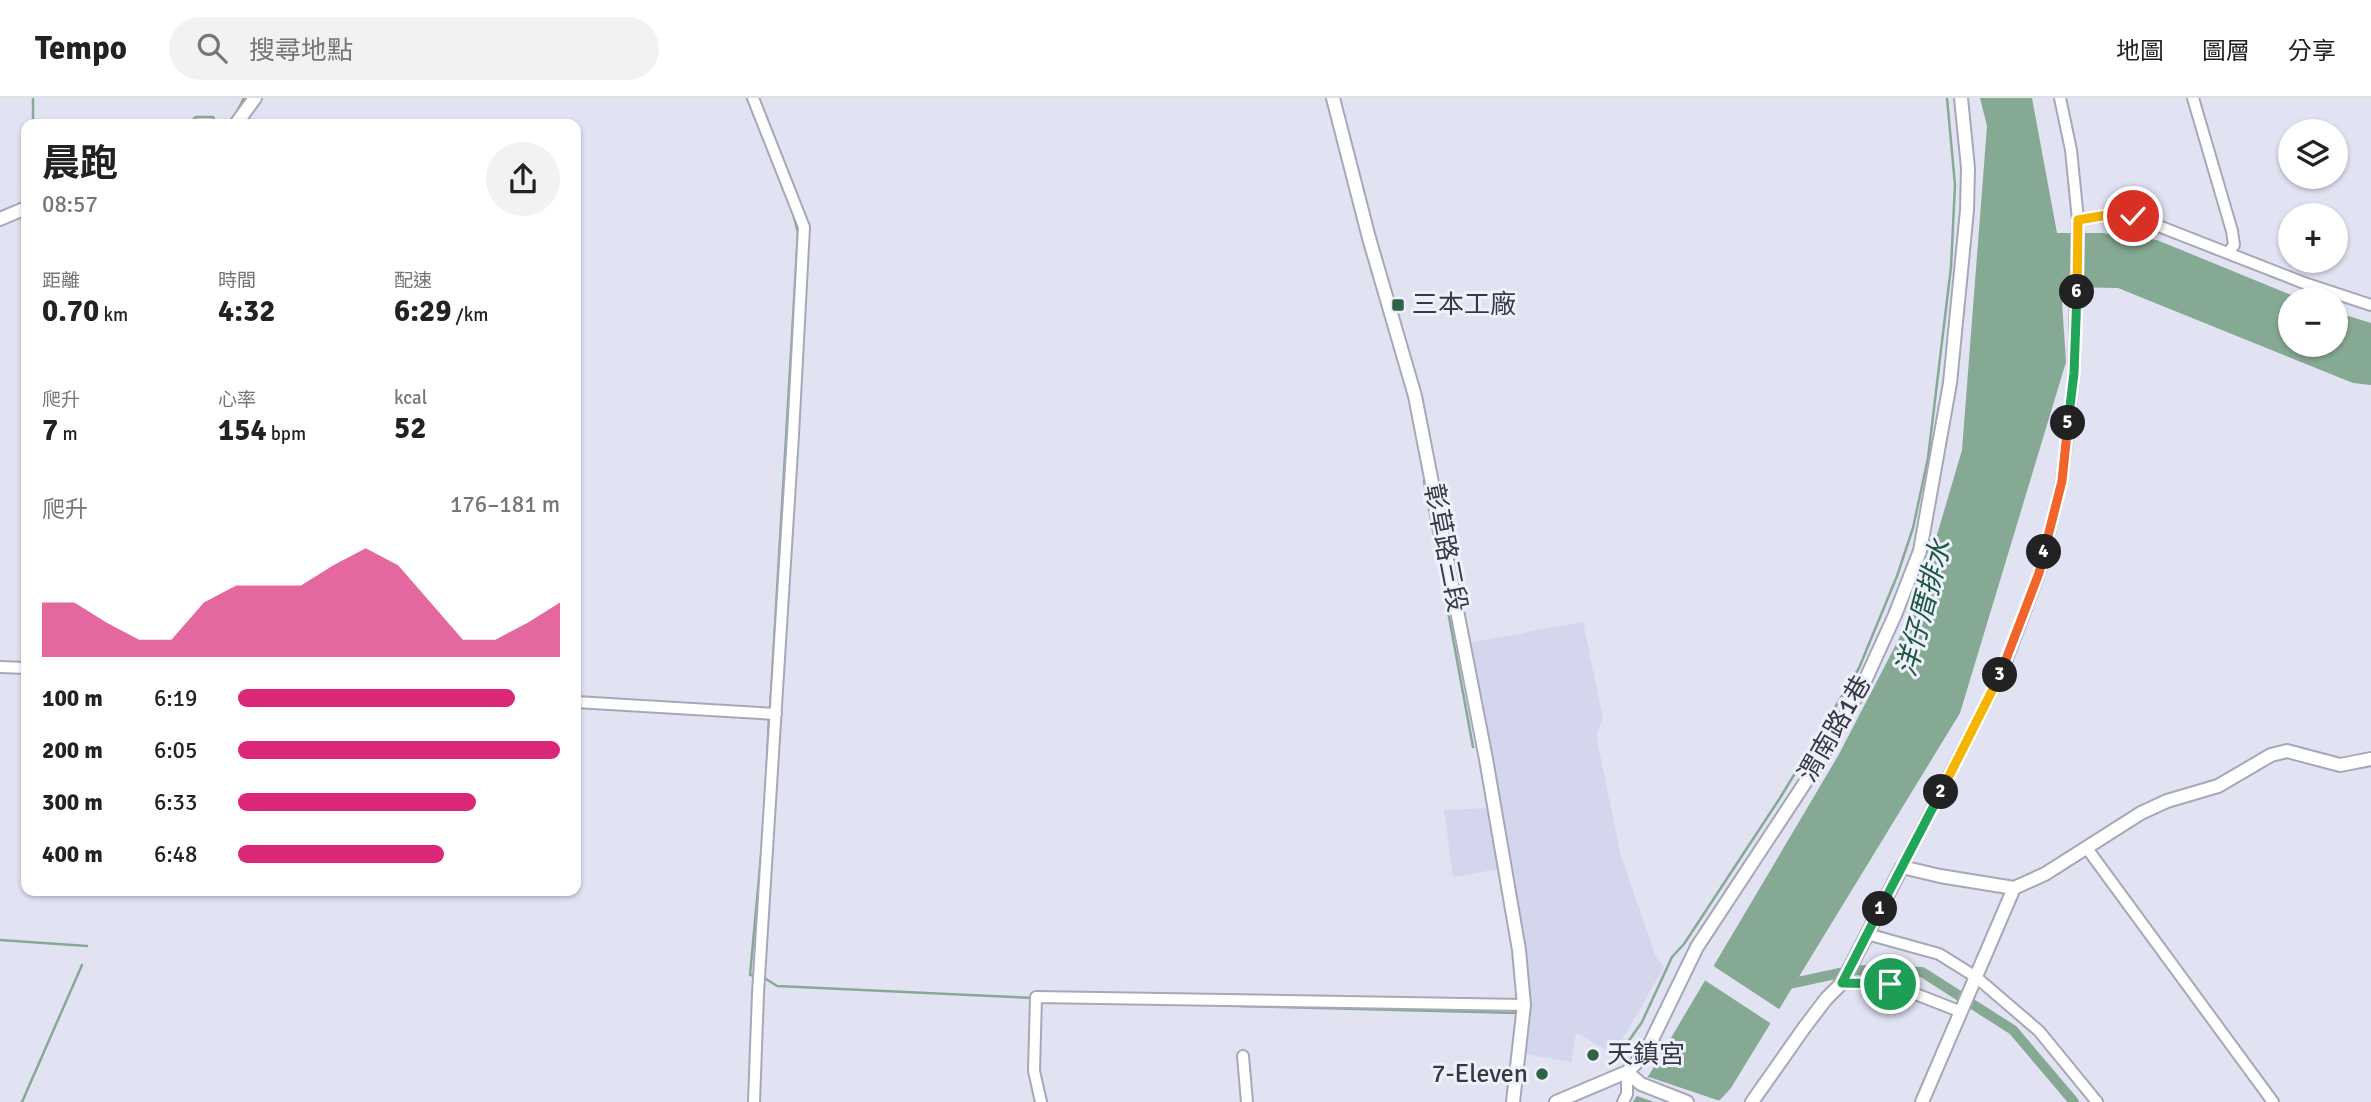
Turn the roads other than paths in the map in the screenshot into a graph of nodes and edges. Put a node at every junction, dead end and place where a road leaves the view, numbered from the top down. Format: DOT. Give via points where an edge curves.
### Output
graph roads {
  1 [pos="255,98"];
  2 [pos="753,98"];
  3 [pos="1334,98"];
  4 [pos="1961,98"];
  5 [pos="2060,98"];
  6 [pos="2193,98"];
  7 [pos="240,119"];
  8 [pos="21,210"];
  9 [pos="0,219"];
  10 [pos="2078,220"];
  11 [pos="2228,253"];
  12 [pos="2371,305"];
  13 [pos="0,667"];
  14 [pos="21,668"];
  15 [pos="581,702"];
  16 [pos="776,714"];
  17 [pos="2371,759"];
  18 [pos="2087,847"];
  19 [pos="1902,867"];
  20 [pos="2014,888"];
  21 [pos="1864,939"];
  22 [pos="1975,980"];
  23 [pos="1842,983"];
  24 [pos="1524,1005"];
  25 [pos="1961,1008"];
  26 [pos="1243,1056"];
  27 [pos="1627,1072"];
  28 [pos="754,1102"];
  29 [pos="1041,1102"];
  30 [pos="1247,1102"];
  31 [pos="1513,1102"];
  32 [pos="1556,1102"];
  33 [pos="1623,1102"];
  34 [pos="1687,1102"];
  35 [pos="1752,1102"];
  36 [pos="1922,1102"];
  37 [pos="2097,1102"];
  38 [pos="2273,1102"];
  1 -- 7 [label="street"];
  2 -- 16 [label="street" via="804,227"];
  3 -- 24 [label="street, 彰草路三段" via="1421,422 1486,759"];
  4 -- 27 [label="street, 渭南路1巷" via="1967,210 1950,383 1920,551 1860,691 1697,947 1644,1054"];
  5 -- 10 [label="street"];
  6 -- 11 [label="street" via="2232,231 2234,245"];
  8 -- 9 [label="street"];
  10 -- 11 [label="street" via="2133,216"];
  10 -- 19 [label="street" via="2074,373 2062,481 2039,573 2003,670"];
  11 -- 12 [label="street"];
  13 -- 14 [label="street"];
  15 -- 16 [label="street"];
  16 -- 28 [label="street"];
  17 -- 18 [label="street" via="2340,765 2287,751 2271,755 2218,786 2141,813"];
  18 -- 20 [label="street"];
  18 -- 38 [label="street"];
  19 -- 20 [label="street"];
  19 -- 21 [label="street"];
  20 -- 22 [label="street"];
  21 -- 22 [label="street" via="1939,954"];
  21 -- 23 [label="street"];
  22 -- 25 [label="street"];
  22 -- 37 [label="street" via="2039,1031"];
  23 -- 25 [label="street" via="1890,984"];
  23 -- 35 [label="street"];
  24 -- 29 [label="street" via="1036,997 1034,1071"];
  24 -- 31 [label="street, 彰草路三段"];
  25 -- 36 [label="street"];
  26 -- 30 [label="street"];
  27 -- 32 [label="street"];
  27 -- 33 [label="street"];
  27 -- 34 [label="street" via="1641,1084"];
}
